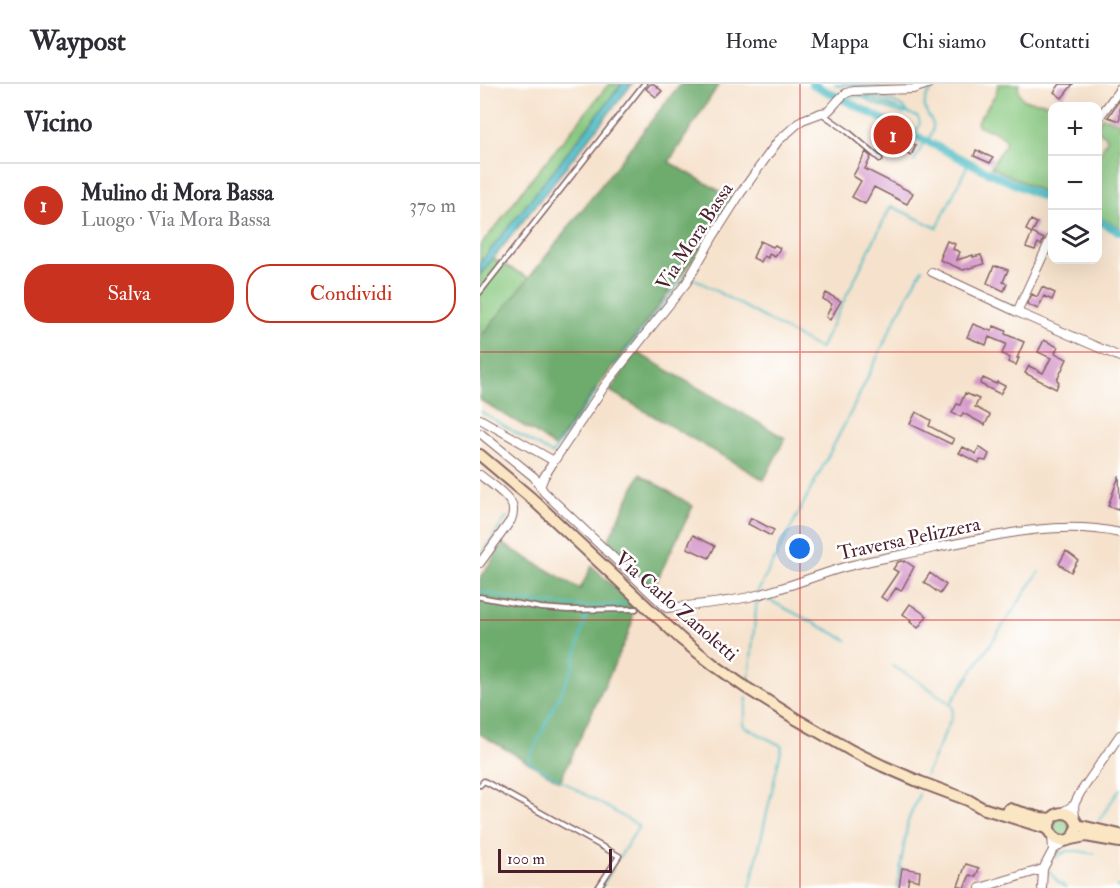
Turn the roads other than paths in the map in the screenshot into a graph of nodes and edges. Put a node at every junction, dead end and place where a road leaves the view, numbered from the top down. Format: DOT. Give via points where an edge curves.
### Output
graph roads {
  1 [pos="644,84"];
  2 [pos="928,84"];
  3 [pos="1120,89"];
  4 [pos="820,113"];
  5 [pos="1102,114"];
  6 [pos="880,159"];
  7 [pos="1048,247"];
  8 [pos="932,272"];
  9 [pos="480,292"];
  10 [pos="1017,312"];
  11 [pos="1120,357"];
  12 [pos="480,419"];
  13 [pos="480,433"];
  14 [pos="480,455"];
  15 [pos="554,461"];
  16 [pos="480,475"];
  17 [pos="540,487"];
  18 [pos="1120,532"];
  19 [pos="480,562"];
  20 [pos="480,597"];
  21 [pos="636,609"];
  22 [pos="1120,735"];
  23 [pos="480,785"];
  24 [pos="968,800"];
  25 [pos="1074,805"];
  26 [pos="1057,816"];
  27 [pos="1076,822"];
  28 [pos="1051,834"];
  29 [pos="1120,835"];
  30 [pos="1068,840"];
  31 [pos="1120,842"];
  32 [pos="1053,850"];
  33 [pos="1043,869"];
  34 [pos="598,888"];
  35 [pos="980,888"];
  36 [pos="1042,888"];
  1 -- 9 [label="lane"];
  2 -- 4 [label="street, Via Mora Bassa" via="913,89 852,90 842,94 827,112"];
  3 -- 5 [label="street"];
  4 -- 6 [label="lane"];
  4 -- 15 [label="street, Via Mora Bassa" via="802,120 778,141 690,276 606,384"];
  7 -- 10 [label="street"];
  8 -- 10 [label="street"];
  10 -- 11 [label="street"];
  12 -- 15 [label="street"];
  13 -- 17 [label="street" via="534,477"];
  14 -- 24 [label="main road, Via Carlo Zanoletti" via="681,639 730,676 852,751"];
  15 -- 17 [label="street, Via Mora Bassa"];
  16 -- 19 [label="street" via="507,497 514,512"];
  17 -- 18 [label="street, Traversa Pelizzera" via="667,608 755,596 846,567 984,538 1071,527"];
  20 -- 21 [label="lane" via="541,608"];
  22 -- 25 [label="street"];
  23 -- 34 [label="lane" via="484,782 619,856"];
  24 -- 26 [label="main road, Via Carlo Zanoletti" via="1041,818"];
  24 -- 28 [label="main road, Via Carlo Zanoletti" via="1046,828"];
  25 -- 26 [label="street"];
  25 -- 27 [label="street"];
  26 -- 27 [label="main road" via="1069,814"];
  26 -- 28 [label="main road" via="1050,826"];
  27 -- 29 [label="main road"];
  27 -- 30 [label="main road" via="1076,833"];
  28 -- 30 [label="main road" via="1058,840"];
  28 -- 32 [label="street"];
  30 -- 31 [label="main road" via="1086,836"];
  30 -- 32 [label="street"];
  32 -- 33 [label="street"];
  33 -- 35 [label="street"];
  33 -- 36 [label="street"];
}
